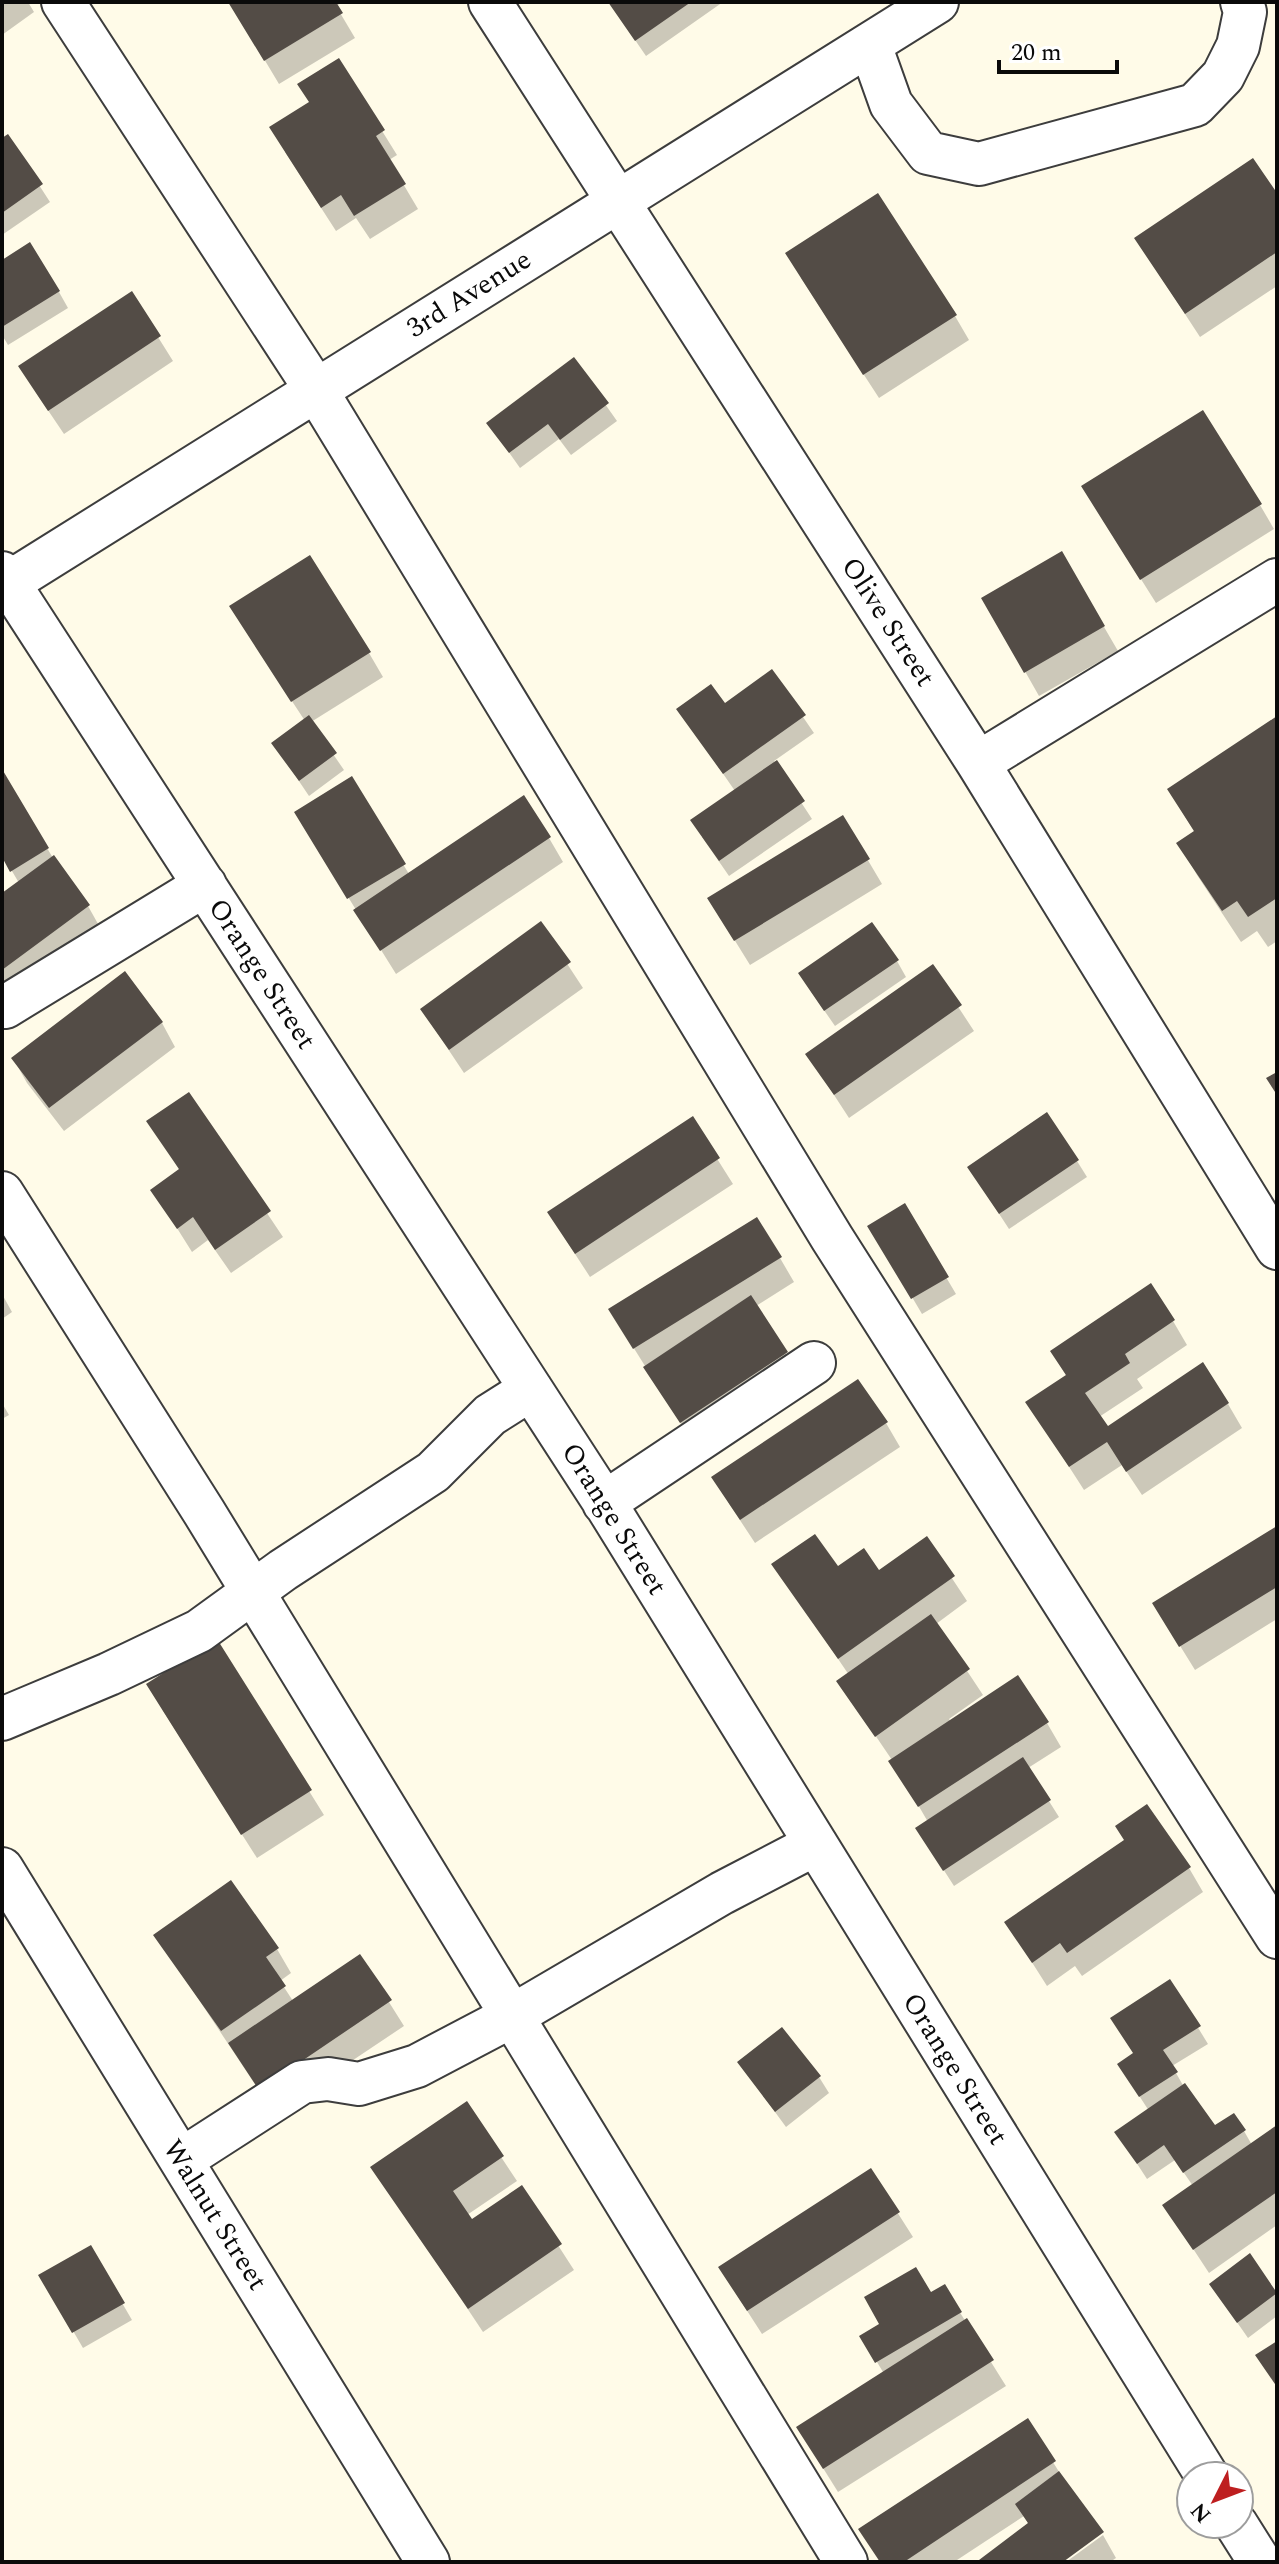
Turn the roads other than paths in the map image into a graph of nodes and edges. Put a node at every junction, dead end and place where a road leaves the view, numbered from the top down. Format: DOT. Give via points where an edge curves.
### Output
graph roads {
  1 [pos="63,2"];
  2 [pos="490,2"];
  3 [pos="937,2"];
  4 [pos="1242,2"];
  5 [pos="870,45"];
  6 [pos="618,200"];
  7 [pos="316,390"];
  8 [pos="1277,580"];
  9 [pos="4,581"];
  10 [pos="978,763"];
  11 [pos="205,885"];
  12 [pos="5,1007"];
  13 [pos="2,1193"];
  14 [pos="1277,1248"];
  15 [pos="814,1363"];
  16 [pos="531,1389"];
  17 [pos="604,1503"];
  18 [pos="253,1592"];
  19 [pos="2,1719"];
  20 [pos="816,1844"];
  21 [pos="2,1869"];
  22 [pos="1277,1937"];
  23 [pos="512,2016"];
  24 [pos="181,2160"];
  25 [pos="1197,2460"];
  26 [pos="1249,2540"];
  27 [pos="1263,2558"];
  28 [pos="428,2562"];
  29 [pos="846,2562"];
  1 -- 7 [label="street"];
  2 -- 6 [label="street, Olive Street"];
  3 -- 5 [label="street, 3rd Avenue"];
  4 -- 5 [label="street" via="1238,46 1223,76 1195,105 979,164 928,153 891,104"];
  5 -- 6 [label="street, 3rd Avenue"];
  6 -- 7 [label="street, 3rd Avenue"];
  6 -- 10 [label="street, Olive Street"];
  7 -- 9 [label="street, 3rd Avenue"];
  7 -- 22 [label="street" via="832,1238"];
  8 -- 10 [label="street"];
  9 -- 11 [label="street, Orange Street"];
  10 -- 14 [label="street, Olive Street"];
  11 -- 12 [label="street"];
  11 -- 16 [label="street, Orange Street"];
  13 -- 18 [label="street"];
  15 -- 17 [label="street"];
  16 -- 17 [label="street, Orange Street"];
  16 -- 18 [label="street" via="490,1415 433,1472"];
  17 -- 20 [label="street, Orange Street"];
  18 -- 19 [label="street" via="199,1631"];
  18 -- 23 [label="street"];
  20 -- 23 [label="street"];
  20 -- 25 [label="street, Orange Street"];
  21 -- 24 [label="street, Walnut Street"];
  23 -- 24 [label="street" via="417,2066 359,2084 302,2082"];
  23 -- 29 [label="street"];
  24 -- 28 [label="street, Walnut Street"];
  26 -- 27 [label="street"];
}
